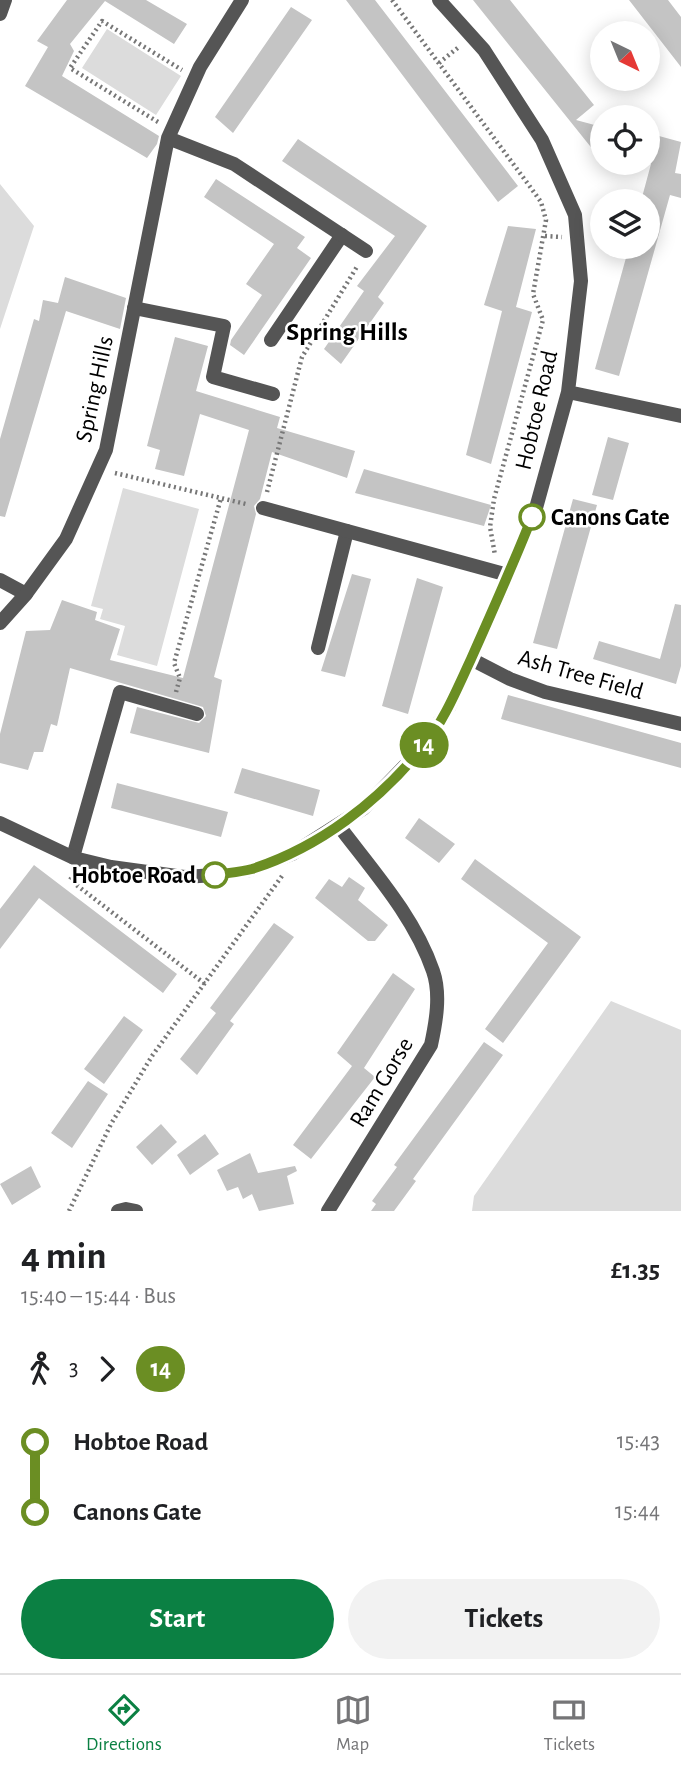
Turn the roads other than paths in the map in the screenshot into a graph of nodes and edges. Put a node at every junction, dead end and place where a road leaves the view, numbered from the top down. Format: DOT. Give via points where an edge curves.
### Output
graph roads {
  1 [pos="5,0"];
  2 [pos="242,0"];
  3 [pos="439,0"];
  4 [pos="0,14"];
  5 [pos="169,134"];
  6 [pos="342,235"];
  7 [pos="366,251"];
  8 [pos="134,307"];
  9 [pos="271,340"];
  10 [pos="568,392"];
  11 [pos="273,394"];
  12 [pos="681,416"];
  13 [pos="263,508"];
  14 [pos="347,531"];
  15 [pos="504,574"];
  16 [pos="0,580"];
  17 [pos="26,594"];
  18 [pos="0,623"];
  19 [pos="318,648"];
  20 [pos="471,659"];
  21 [pos="197,714"];
  22 [pos="681,724"];
  23 [pos="1,824"];
  24 [pos="339,826"];
  25 [pos="76,859"];
  26 [pos="118,1211"];
  27 [pos="136,1211"];
  28 [pos="328,1211"];
  1 -- 4 [label="street"];
  2 -- 5 [label="street, Spring Hills" via="195,78"];
  3 -- 10 [label="street, Hobtoe Road" via="484,50 542,140 575,215 581,281"];
  5 -- 6 [label="street" via="234,164"];
  5 -- 8 [label="street, Spring Hills"];
  6 -- 7 [label="street"];
  6 -- 9 [label="street"];
  8 -- 11 [label="street" via="224,326 212,377"];
  8 -- 17 [label="street, Spring Hills" via="106,450 66,539"];
  10 -- 12 [label="street"];
  10 -- 15 [label="street, Hobtoe Road" via="536,508"];
  13 -- 14 [label="street"];
  14 -- 15 [label="street"];
  14 -- 19 [label="street"];
  15 -- 20 [label="street, Hobtoe Road"];
  16 -- 17 [label="street"];
  17 -- 18 [label="street, Spring Hills"];
  20 -- 22 [label="street, Ash Tree Field" via="545,692"];
  20 -- 24 [label="street, Hobtoe Road" via="424,746 364,808"];
  21 -- 25 [label="street" via="120,692"];
  23 -- 25 [label="street, Hobtoe Road"];
  24 -- 25 [label="street, Hobtoe Road" via="303,848 250,870 215,875 163,875"];
  24 -- 28 [label="street, Ram Gorse" via="408,919 433,972 437,1018 431,1045"];
  26 -- 27 [label="street"];
}
